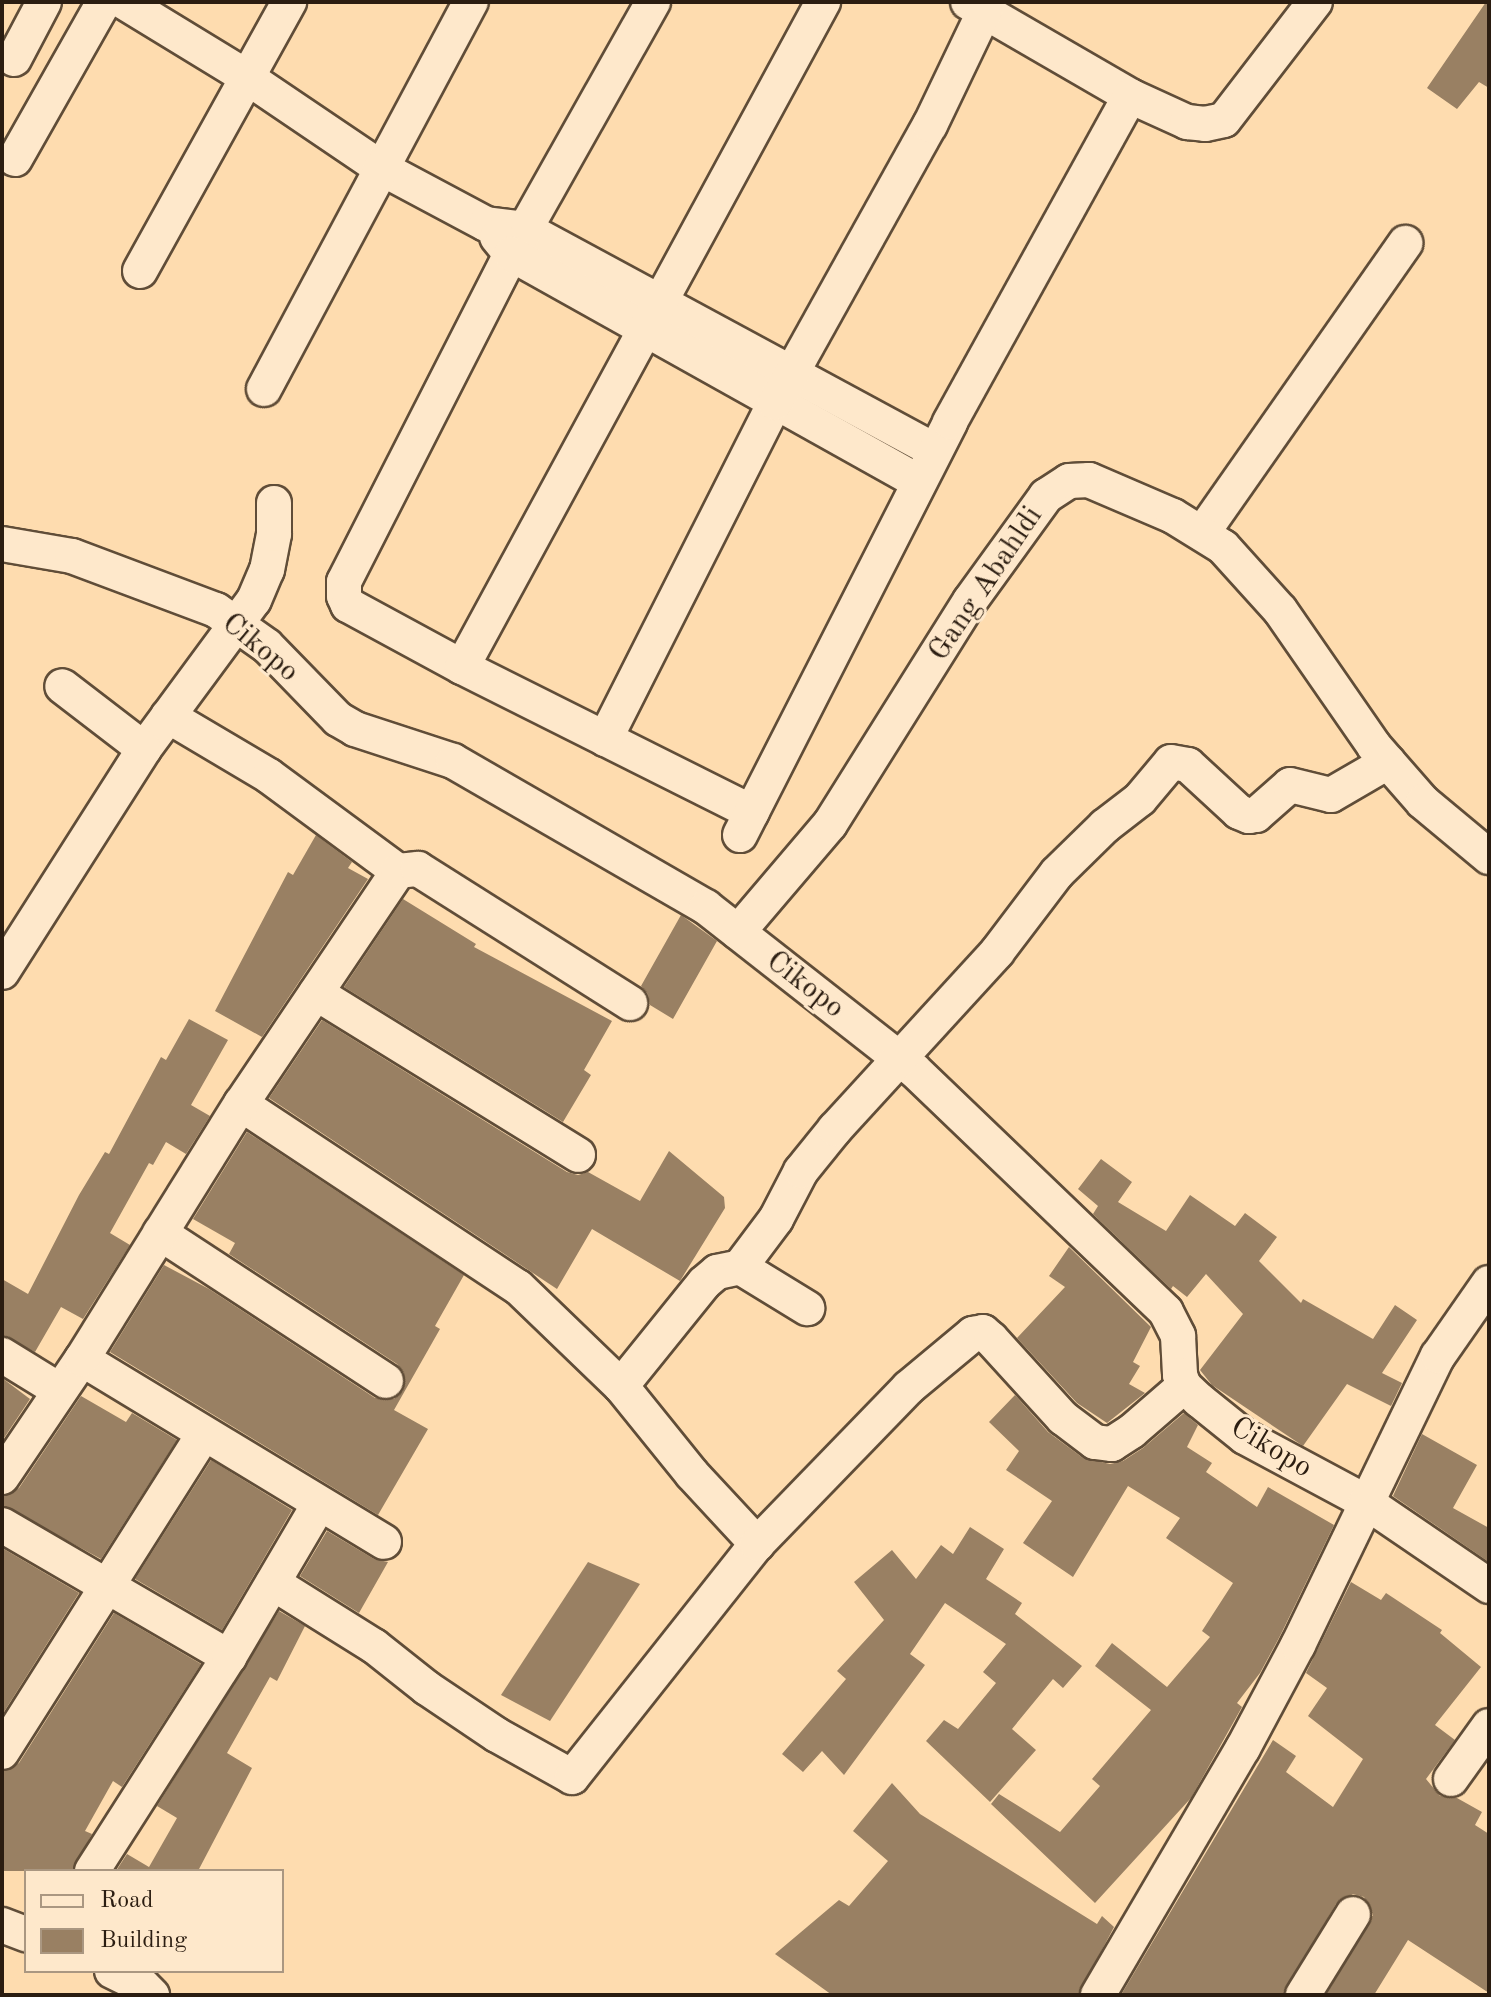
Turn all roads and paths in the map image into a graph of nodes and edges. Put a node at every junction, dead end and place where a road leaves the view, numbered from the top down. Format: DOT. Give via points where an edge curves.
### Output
graph roads {
  1 [pos="44,2"];
  2 [pos="104,2"];
  3 [pos="124,2"];
  4 [pos="289,2"];
  5 [pos="471,2"];
  6 [pos="653,2"];
  7 [pos="823,2"];
  8 [pos="1315,2"];
  9 [pos="977,6"];
  10 [pos="14,59"];
  11 [pos="245,76"];
  12 [pos="1130,96"];
  13 [pos="15,159"];
  14 [pos="381,168"];
  15 [pos="518,242"];
  16 [pos="1405,243"];
  17 [pos="140,271"];
  18 [pos="651,315"];
  19 [pos="783,388"];
  20 [pos="264,389"];
  21 [pos="935,451"];
  22 [pos="919,482"];
  23 [pos="274,503"];
  24 [pos="1203,532"];
  25 [pos="2,544"];
  26 [pos="239,622"];
  27 [pos="462,667"];
  28 [pos="62,686"];
  29 [pos="168,716"];
  30 [pos="605,739"];
  31 [pos="144,749"];
  32 [pos="1388,762"];
  33 [pos="1489,857"];
  34 [pos="398,871"];
  35 [pos="738,932"];
  36 [pos="2,972"];
  37 [pos="316,993"];
  38 [pos="630,1003"];
  39 [pos="901,1060"];
  40 [pos="241,1104"];
  41 [pos="578,1155"];
  42 [pos="160,1233"];
  43 [pos="740,1267"];
  44 [pos="1489,1283"];
  45 [pos="807,1308"];
  46 [pos="2,1355"];
  47 [pos="82,1359"];
  48 [pos="386,1381"];
  49 [pos="621,1386"];
  50 [pos="1184,1386"];
  51 [pos="59,1390"];
  52 [pos="204,1434"];
  53 [pos="2,1477"];
  54 [pos="1366,1502"];
  55 [pos="319,1504"];
  56 [pos="2,1525"];
  57 [pos="384,1542"];
  58 [pos="757,1544"];
  59 [pos="107,1583"];
  60 [pos="273,1583"];
  61 [pos="1489,1586"];
  62 [pos="229,1657"];
  63 [pos="1489,1726"];
  64 [pos="2,1752"];
  65 [pos="1451,1779"];
  66 [pos="93,1869"];
  67 [pos="1353,1914"];
  68 [pos="2,1925"];
  69 [pos="24,1933"];
  70 [pos="116,1973"];
  71 [pos="152,1995"];
  72 [pos="1098,1995"];
  73 [pos="1303,1995"];
  1 -- 10 [label="street"];
  2 -- 13 [label="street"];
  3 -- 11 [label="street"];
  4 -- 11 [label="street"];
  5 -- 14 [label="street"];
  6 -- 15 [label="street"];
  7 -- 18 [label="street"];
  8 -- 12 [label="street" via="1224,120 1187,122"];
  9 -- 12 [label="street"];
  9 -- 19 [label="street" via="930,125"];
  11 -- 14 [label="street"];
  11 -- 17 [label="street"];
  12 -- 21 [label="street"];
  14 -- 15 [label="street"];
  14 -- 20 [label="street"];
  15 -- 18 [label="street"];
  15 -- 27 [label="street" via="344,582 348,605"];
  16 -- 24 [label="street"];
  18 -- 19 [label="street"];
  18 -- 27 [label="street"];
  19 -- 21 [label="street"];
  19 -- 22 [label="street"];
  19 -- 30 [label="street"];
  21 -- 22 [label="street"];
  22 -- 30 [label="street" via="746,823"];
  23 -- 26 [label="street" via="267,570"];
  24 -- 32 [label="street, Gang Abahldi" via="1272,600"];
  24 -- 35 [label="street, Gang Abahldi" via="1089,480 1069,481 1046,496 970,601 830,824"];
  25 -- 26 [label="street, Cikopo" via="72,556"];
  26 -- 29 [label="street"];
  26 -- 35 [label="street, Cikopo" via="338,719 453,761 706,907"];
  27 -- 30 [label="street"];
  28 -- 31 [label="street"];
  29 -- 31 [label="street"];
  29 -- 34 [label="street" via="269,776"];
  31 -- 36 [label="street"];
  32 -- 33 [label="street, Gang Abahldi" via="1423,802"];
  32 -- 39 [label="street" via="1331,795 1290,785 1249,816 1188,765 1171,762 1140,799 1057,873 997,952"];
  34 -- 37 [label="street"];
  34 -- 38 [label="street" via="418,869"];
  35 -- 39 [label="street, Cikopo"];
  37 -- 40 [label="street"];
  37 -- 41 [label="street"];
  39 -- 43 [label="street" via="801,1171 776,1219"];
  39 -- 50 [label="street, Cikopo" via="1166,1312 1178,1336"];
  40 -- 42 [label="street"];
  40 -- 49 [label="street" via="518,1287"];
  42 -- 47 [label="street"];
  42 -- 48 [label="street"];
  43 -- 45 [label="street"];
  43 -- 49 [label="street" via="717,1272 704,1283"];
  44 -- 54 [label="street" via="1438,1356"];
  46 -- 51 [label="street"];
  47 -- 51 [label="street"];
  47 -- 52 [label="street"];
  49 -- 58 [label="street"];
  50 -- 54 [label="street, Cikopo" via="1245,1437"];
  50 -- 58 [label="street" via="1112,1444 1095,1442 1063,1418 991,1339 983,1332 973,1334 908,1388"];
  51 -- 53 [label="street"];
  52 -- 55 [label="street"];
  52 -- 59 [label="street"];
  54 -- 61 [label="street, Cikopo"];
  54 -- 72 [label="street" via="1243,1748"];
  55 -- 57 [label="street"];
  55 -- 60 [label="street"];
  56 -- 59 [label="street"];
  58 -- 60 [label="street" via="572,1777 497,1735 374,1646"];
  59 -- 62 [label="street"];
  59 -- 64 [label="street"];
  60 -- 62 [label="street"];
  62 -- 66 [label="street"];
  63 -- 65 [label="street"];
  67 -- 73 [label="street"];
  68 -- 69 [label="street"];
  70 -- 71 [label="street"];
}
